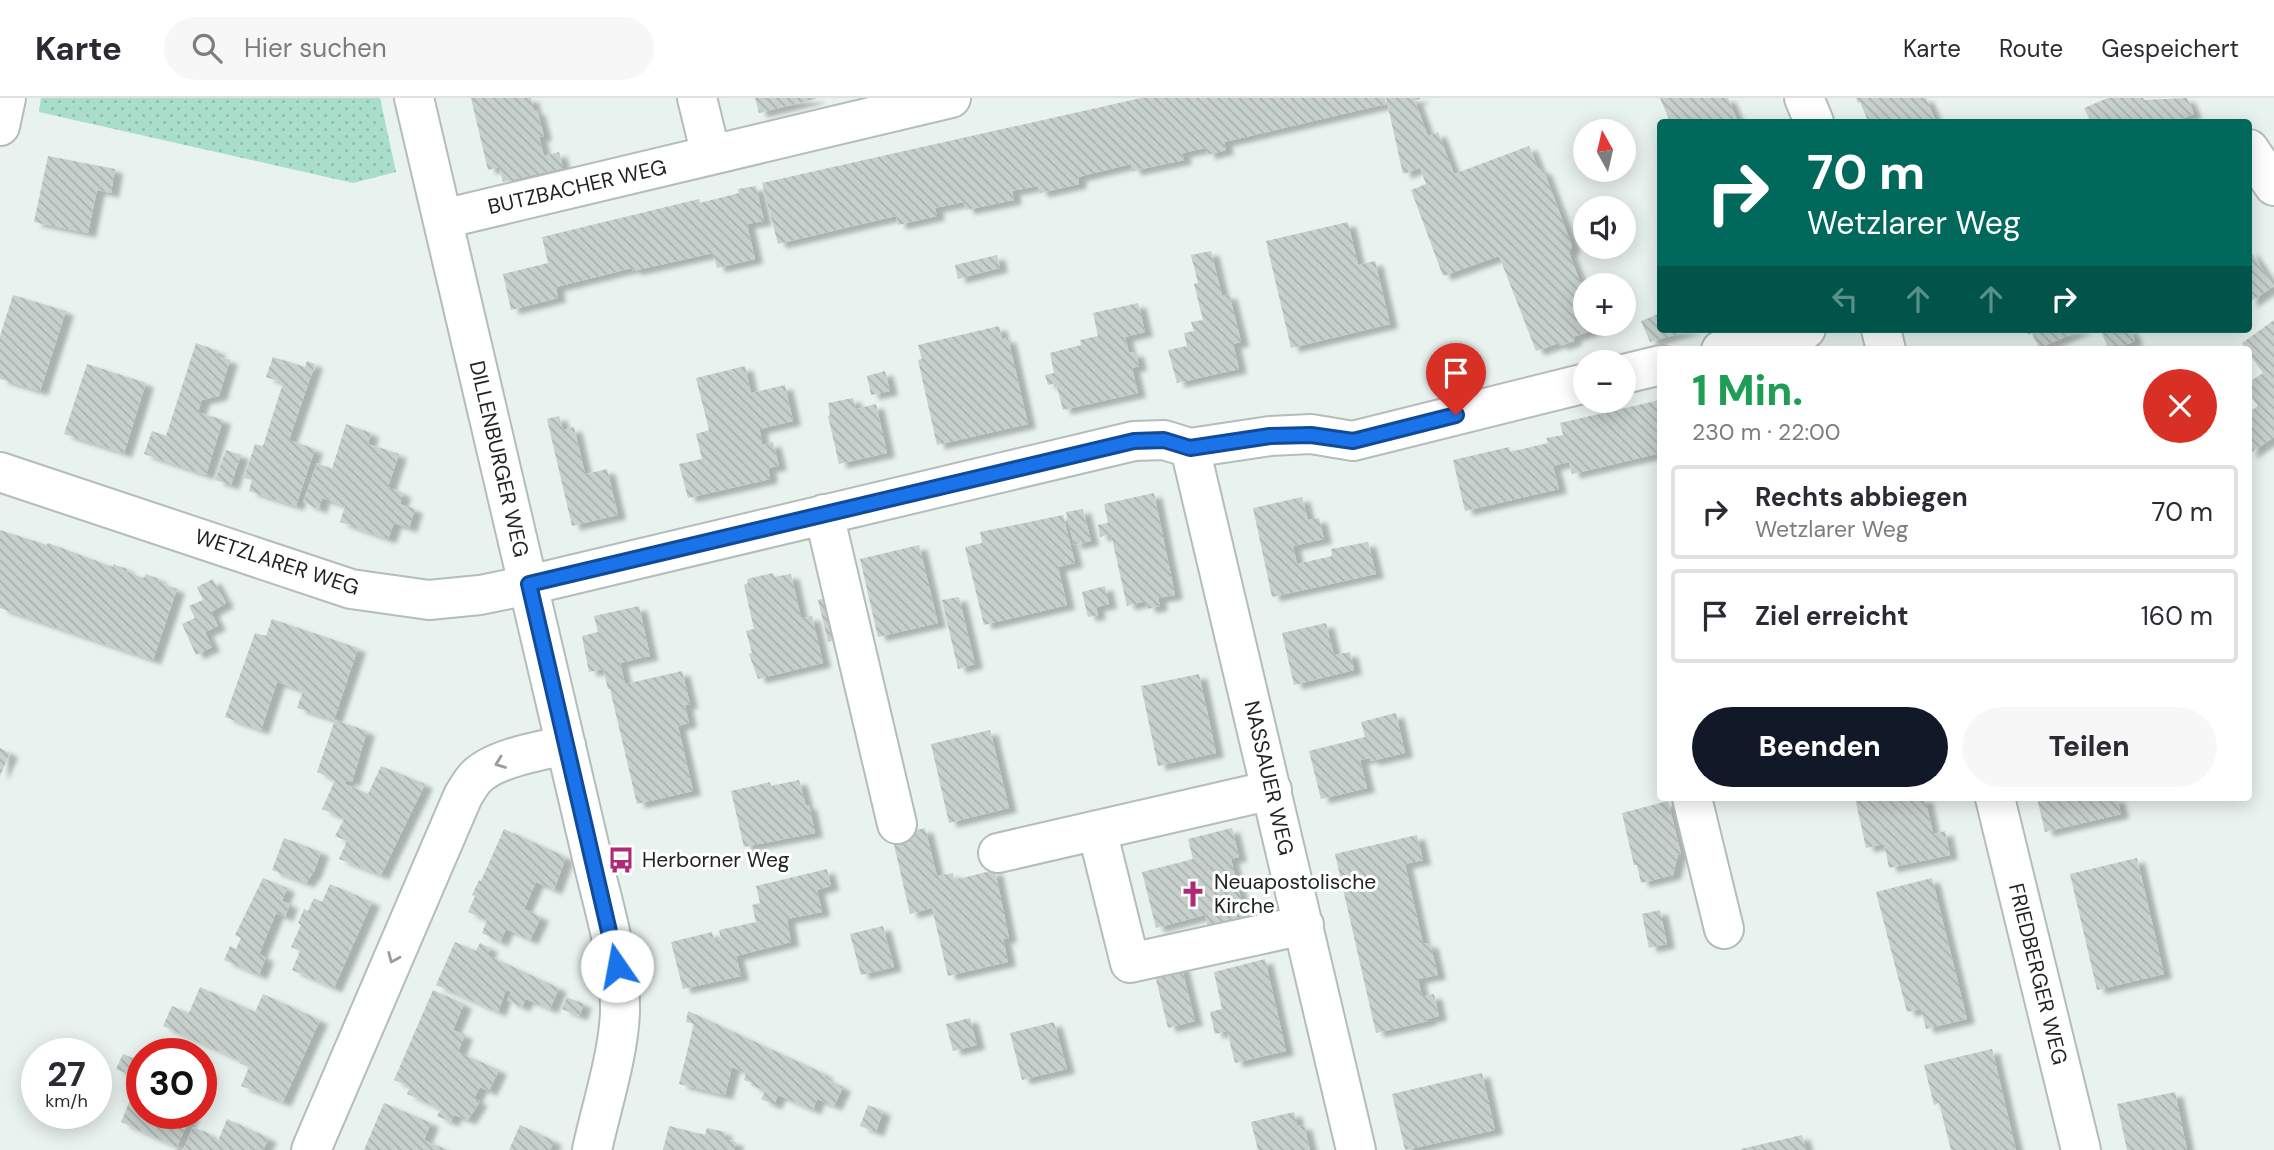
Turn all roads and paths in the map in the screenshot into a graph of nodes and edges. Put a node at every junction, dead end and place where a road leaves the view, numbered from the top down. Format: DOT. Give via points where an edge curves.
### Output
graph roads {
  1 [pos="6,98"];
  2 [pos="414,98"];
  3 [pos="697,98"];
  4 [pos="951,98"];
  5 [pos="1804,98"];
  6 [pos="1813,119"];
  7 [pos="0,126"];
  8 [pos="2274,136"];
  9 [pos="2252,147"];
  10 [pos="2252,153"];
  11 [pos="711,155"];
  12 [pos="2274,186"];
  13 [pos="443,219"];
  14 [pos="1790,333"];
  15 [pos="1737,346"];
  16 [pos="1657,366"];
  17 [pos="1636,371"];
  18 [pos="1573,386"];
  19 [pos="1190,448"];
  20 [pos="0,472"];
  21 [pos="824,514"];
  22 [pos="529,584"];
  23 [pos="566,745"];
  24 [pos="1272,790"];
  25 [pos="1693,801"];
  26 [pos="1996,801"];
  27 [pos="897,824"];
  28 [pos="1097,830"];
  29 [pos="998,853"];
  30 [pos="1304,925"];
  31 [pos="1724,929"];
  32 [pos="310,1150"];
  33 [pos="592,1150"];
  34 [pos="1356,1150"];
  35 [pos="2081,1150"];
  1 -- 7 [label="street"];
  2 -- 13 [label="street, DILLENBURGER WEG"];
  3 -- 11 [label="street"];
  4 -- 11 [label="street, BUTZBACHER WEG"];
  5 -- 6 [label="street"];
  8 -- 9 [label="street"];
  10 -- 12 [label="street"];
  11 -- 13 [label="street, BUTZBACHER WEG"];
  13 -- 22 [label="street, DILLENBURGER WEG"];
  14 -- 15 [label="street"];
  16 -- 17 [label="street"];
  18 -- 19 [label="street, WETZLARER WEG" via="1353,441 1270,436"];
  19 -- 21 [label="street, WETZLARER WEG" via="1164,440 1134,441"];
  19 -- 24 [label="street, NASSAUER WEG"];
  20 -- 22 [label="street, WETZLARER WEG" via="351,589 429,600"];
  21 -- 22 [label="street, WETZLARER WEG"];
  21 -- 27 [label="street"];
  22 -- 23 [label="street, DILLENBURGER WEG"];
  23 -- 32 [label="street, one-way" via="513,758 475,777"];
  23 -- 33 [label="street, DILLENBURGER WEG" via="619,982 616,1042"];
  24 -- 28 [label="street"];
  24 -- 30 [label="street, NASSAUER WEG"];
  25 -- 31 [label="street"];
  26 -- 35 [label="street, FRIEDBERGER WEG"];
  28 -- 29 [label="street"];
  28 -- 30 [label="street" via="1130,963"];
  30 -- 34 [label="street, NASSAUER WEG"];
}
